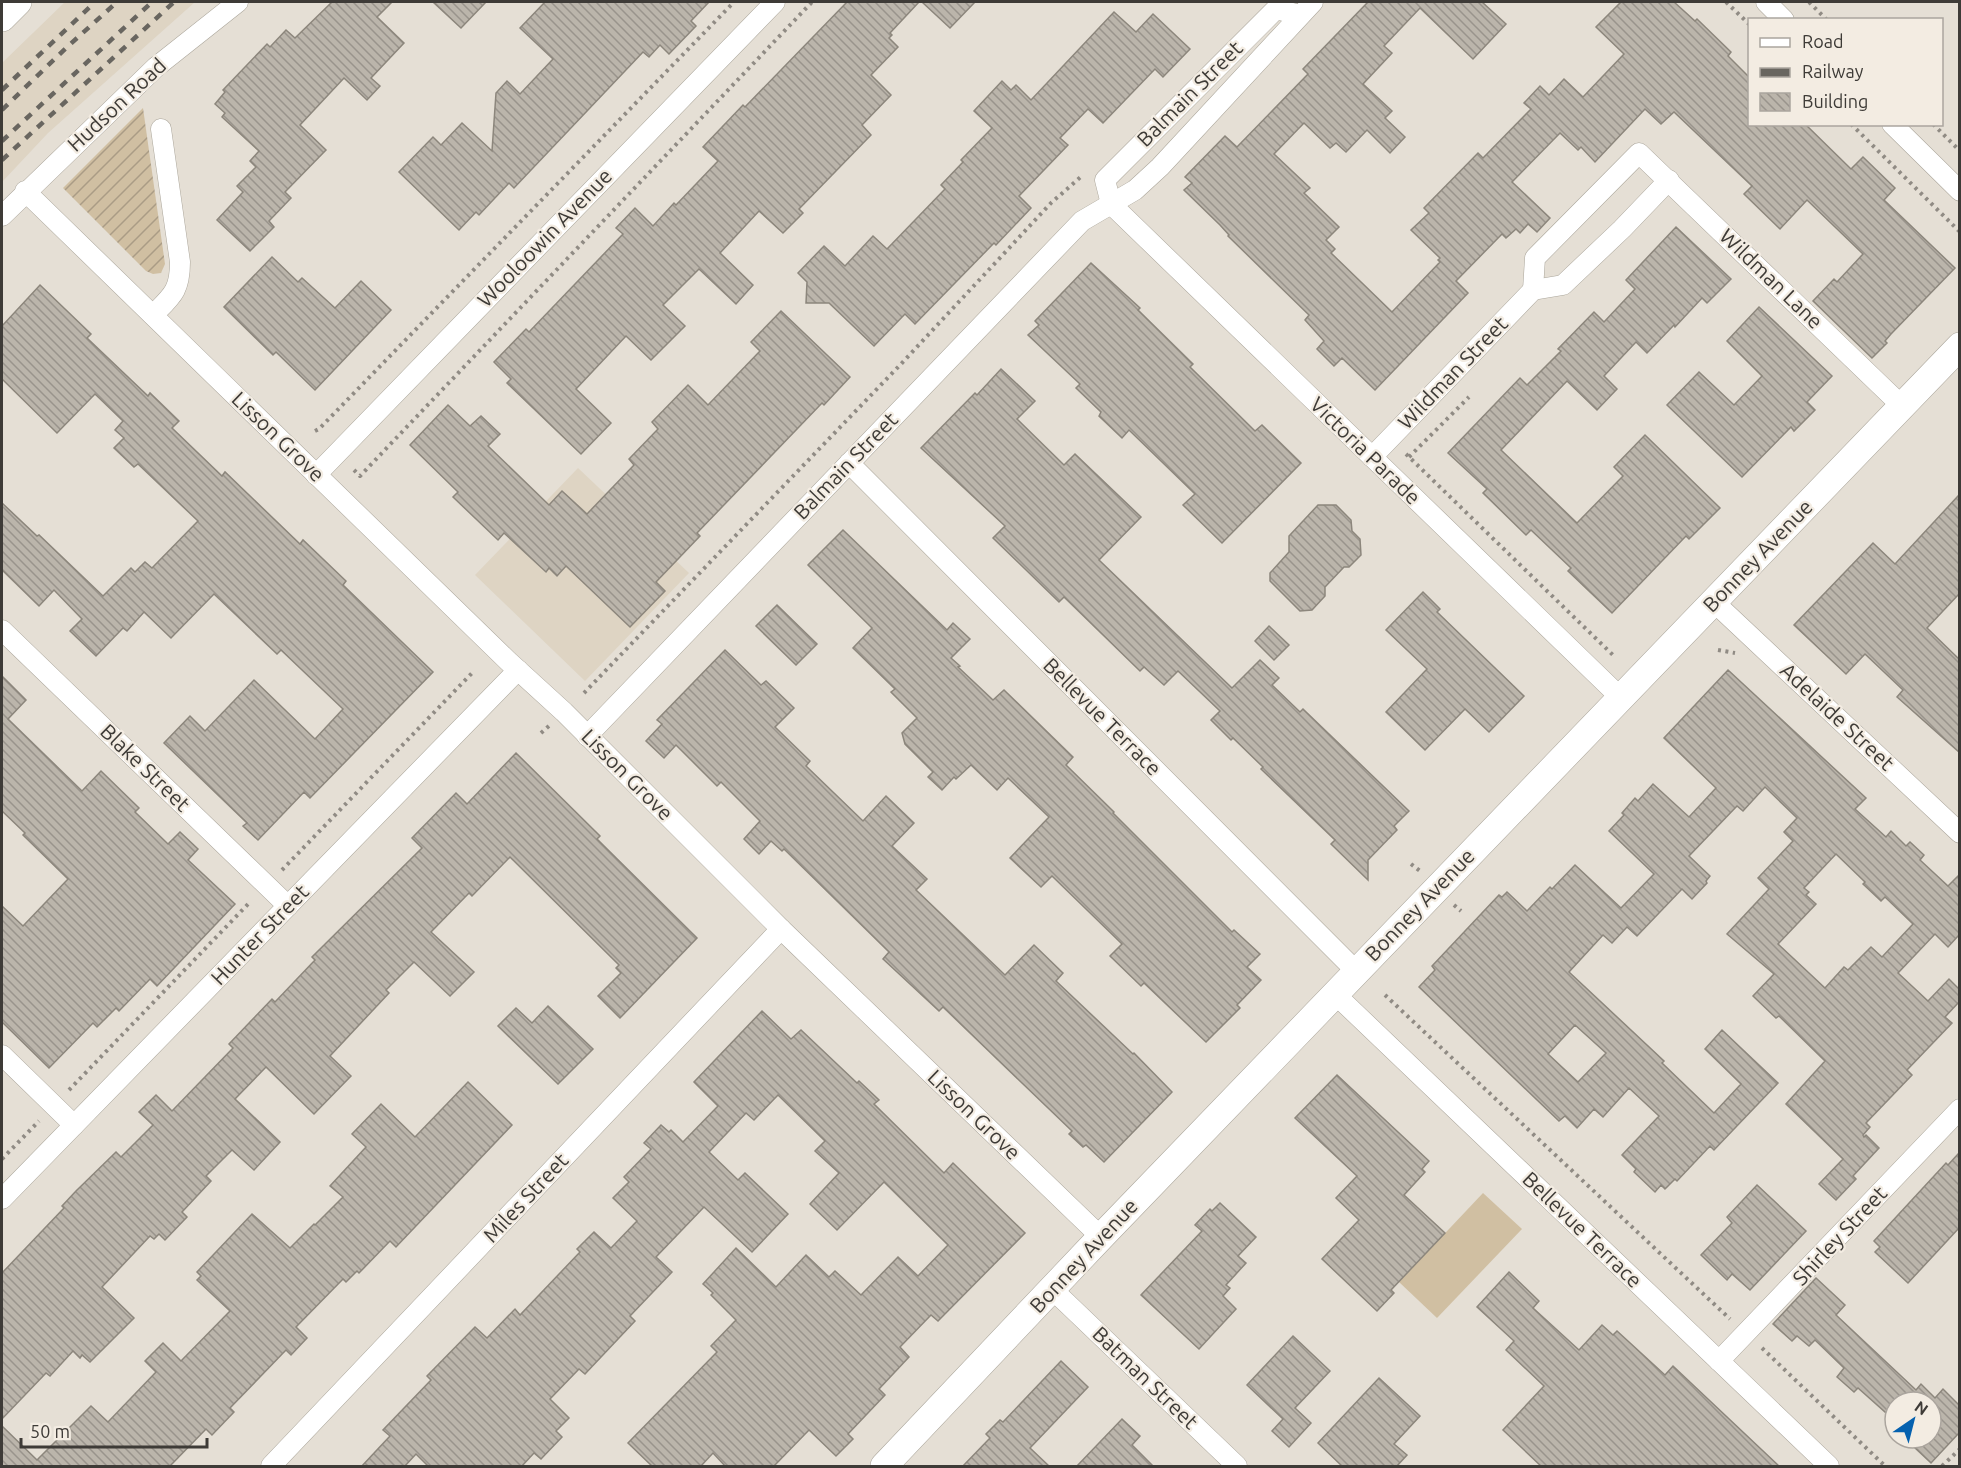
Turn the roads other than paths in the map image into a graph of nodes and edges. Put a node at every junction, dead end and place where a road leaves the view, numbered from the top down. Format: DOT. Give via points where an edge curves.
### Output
graph roads {
  1 [pos="18,2"];
  2 [pos="775,2"];
  3 [pos="1766,2"];
  4 [pos="233,3"];
  5 [pos="1307,8"];
  6 [pos="2,18"];
  7 [pos="1782,18"];
  8 [pos="1894,126"];
  9 [pos="161,129"];
  10 [pos="1669,180"];
  11 [pos="26,191"];
  12 [pos="1959,191"];
  13 [pos="1111,204"];
  14 [pos="2,216"];
  15 [pos="1533,290"];
  16 [pos="153,315"];
  17 [pos="1959,346"];
  18 [pos="1902,406"];
  19 [pos="1372,457"];
  20 [pos="849,463"];
  21 [pos="316,474"];
  22 [pos="1714,602"];
  23 [pos="2,630"];
  24 [pos="518,670"];
  25 [pos="1620,698"];
  26 [pos="587,736"];
  27 [pos="1959,833"];
  28 [pos="288,906"];
  29 [pos="782,928"];
  30 [pos="1356,971"];
  31 [pos="1335,994"];
  32 [pos="2,1055"];
  33 [pos="1959,1109"];
  34 [pos="74,1125"];
  35 [pos="2,1199"];
  36 [pos="1101,1237"];
  37 [pos="1052,1289"];
  38 [pos="1719,1361"];
  39 [pos="271,1467"];
  40 [pos="884,1467"];
  41 [pos="1237,1467"];
  42 [pos="1829,1467"];
  1 -- 6 [label="street"];
  2 -- 21 [label="street, Wooloowin Avenue"];
  3 -- 7 [label="street"];
  4 -- 11 [label="street, Hudson Road" via="156,67"];
  5 -- 13 [label="street, Balmain Street" via="1160,167 1135,190"];
  5 -- 13 [label="street, Balmain Street" via="1276,9 1105,180"];
  8 -- 12 [label="street"];
  9 -- 16 [label="street" via="180,281"];
  10 -- 15 [label="street" via="1563,285"];
  10 -- 15 [label="street, Wildman Lane" via="1639,153 1535,258"];
  10 -- 18 [label="street, Wildman Lane"];
  11 -- 14 [label="street, Hudson Road"];
  11 -- 16 [label="street, Lisson Grove"];
  13 -- 19 [label="street, Victoria Parade"];
  13 -- 20 [label="street, Balmain Street" via="1082,221"];
  15 -- 19 [label="street, Wildman Street"];
  16 -- 21 [label="street, Lisson Grove"];
  17 -- 18 [label="street, Bonney Avenue"];
  18 -- 22 [label="street, Bonney Avenue"];
  19 -- 25 [label="street, Victoria Parade"];
  20 -- 26 [label="street, Balmain Street"];
  20 -- 30 [label="street, Bellevue Terrace"];
  21 -- 24 [label="street, Lisson Grove"];
  22 -- 25 [label="street, Bonney Avenue"];
  22 -- 27 [label="street, Adelaide Street"];
  23 -- 28 [label="street, Blake Street"];
  24 -- 26 [label="street, Lisson Grove"];
  24 -- 28 [label="street, Hunter Street"];
  25 -- 30 [label="street, Bonney Avenue"];
  26 -- 29 [label="street, Lisson Grove"];
  28 -- 34 [label="street, Hunter Street"];
  29 -- 36 [label="street, Lisson Grove"];
  29 -- 39 [label="street, Miles Street"];
  30 -- 31 [label="street, Bonney Avenue"];
  31 -- 36 [label="street, Bonney Avenue"];
  31 -- 38 [label="street, Bellevue Terrace"];
  32 -- 34 [label="street"];
  33 -- 38 [label="street, Shirley Street"];
  34 -- 35 [label="street, Hunter Street"];
  36 -- 37 [label="street, Bonney Avenue"];
  37 -- 40 [label="street, Bonney Avenue"];
  37 -- 41 [label="street, Batman Street"];
  38 -- 42 [label="street, Bellevue Terrace"];
}
